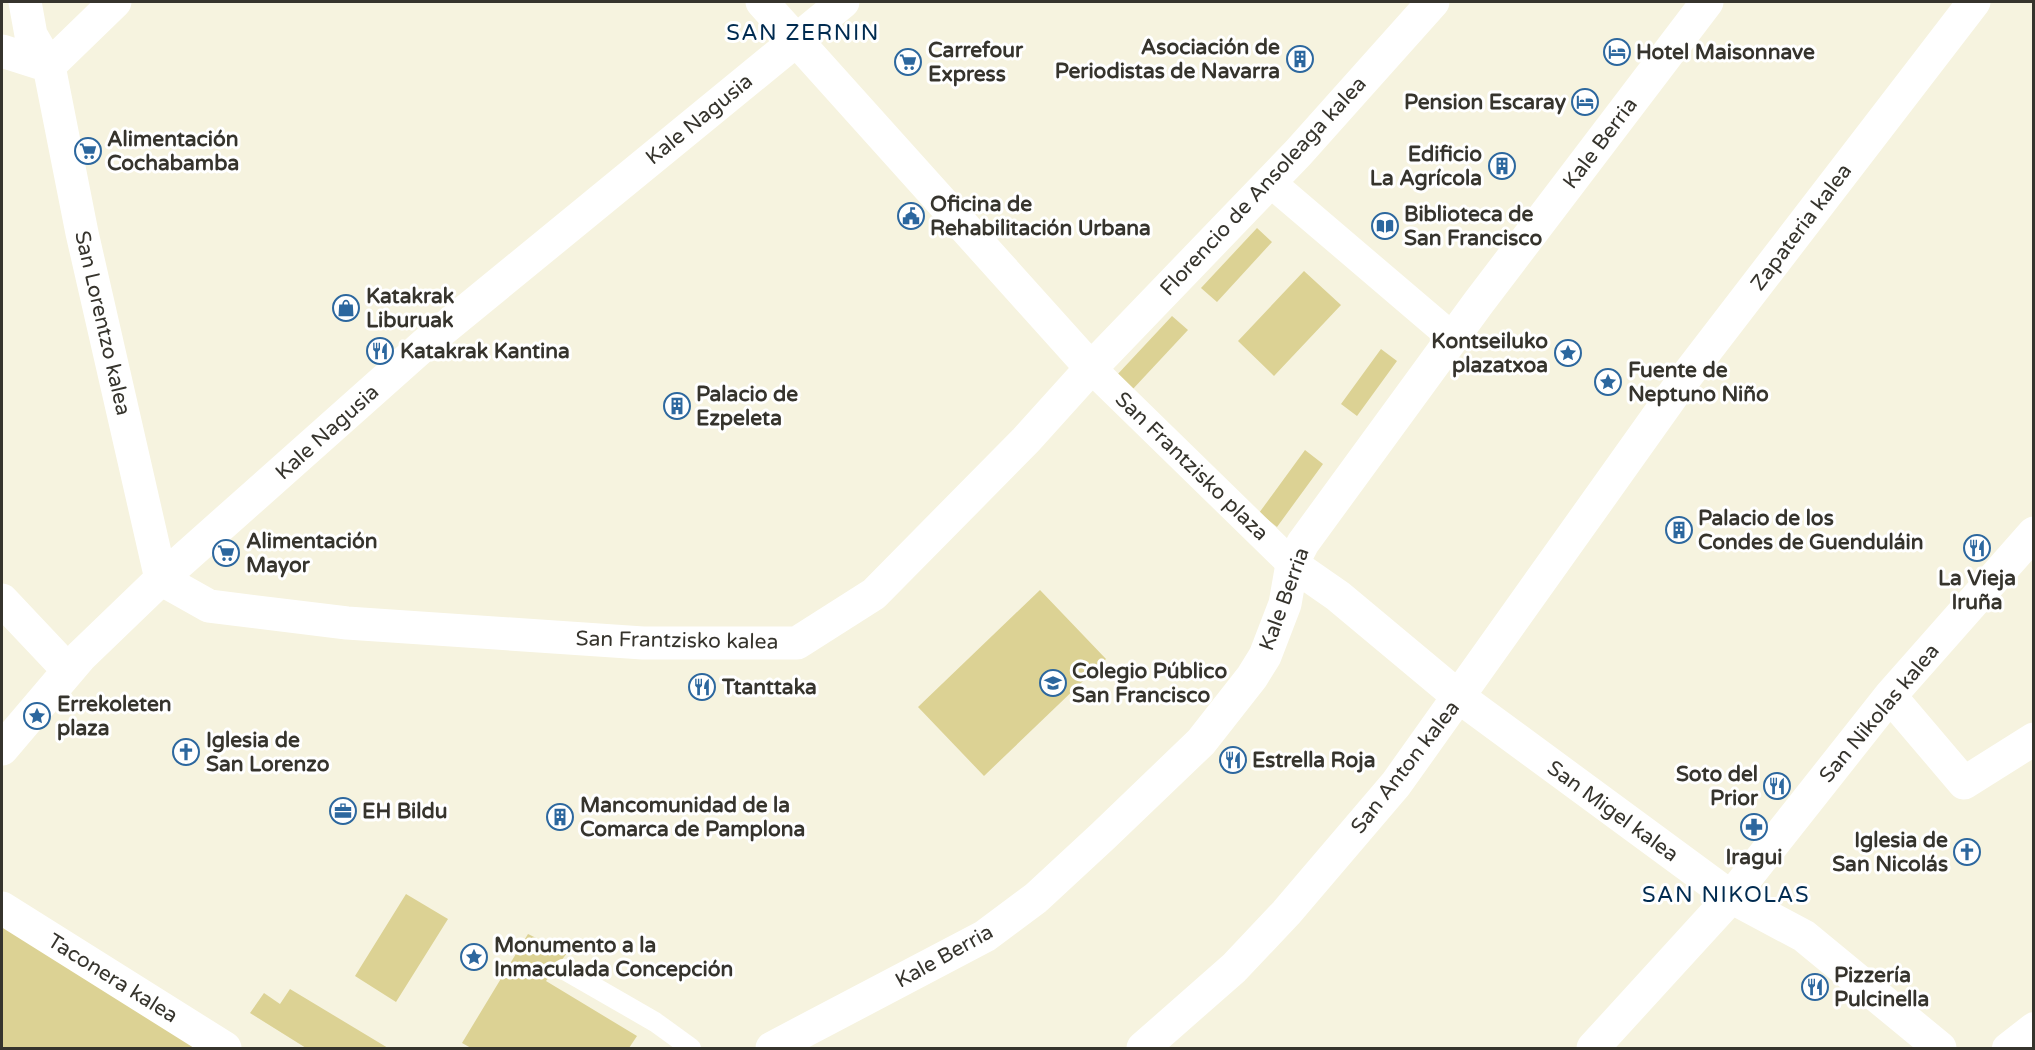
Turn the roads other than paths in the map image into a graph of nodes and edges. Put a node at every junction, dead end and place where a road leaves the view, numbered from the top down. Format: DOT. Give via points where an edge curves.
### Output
graph roads {
  1 [pos="26,2"];
  2 [pos="115,2"];
  3 [pos="762,2"];
  4 [pos="843,2"];
  5 [pos="1707,2"];
  6 [pos="1974,2"];
  7 [pos="1430,3"];
  8 [pos="797,39"];
  9 [pos="2,51"];
  10 [pos="49,66"];
  11 [pos="1270,182"];
  12 [pos="1453,338"];
  13 [pos="1091,368"];
  14 [pos="1629,454"];
  15 [pos="2034,533"];
  16 [pos="1292,564"];
  17 [pos="161,579"];
  18 [pos="2,600"];
  19 [pos="68,670"];
  20 [pos="1895,690"];
  21 [pos="1459,697"];
  22 [pos="2034,739"];
  23 [pos="2,749"];
  24 [pos="1731,897"];
  25 [pos="2,909"];
  26 [pos="563,969"];
  27 [pos="2034,1027"];
  28 [pos="225,1048"];
  29 [pos="691,1048"];
  30 [pos="772,1048"];
  31 [pos="1143,1048"];
  32 [pos="1593,1048"];
  33 [pos="1940,1048"];
  34 [pos="2007,1048"];
  1 -- 10 [label="street, San Lorentzo kalea" via="32,34"];
  2 -- 10 [label="street"];
  3 -- 8 [label="street"];
  4 -- 8 [label="street, Kale Nagusia"];
  5 -- 12 [label="street, Kale Berria"];
  6 -- 14 [label="street, Zapateria kalea"];
  7 -- 11 [label="street, Florencio de Ansoleaga kalea"];
  8 -- 13 [label="street"];
  8 -- 17 [label="street, Kale Nagusia" via="424,345"];
  9 -- 10 [label="street"];
  10 -- 17 [label="street, San Lorentzo kalea" via="82,233"];
  11 -- 12 [label="street"];
  11 -- 13 [label="street, Florencio de Ansoleaga kalea"];
  12 -- 16 [label="street, Kale Berria" via="1323,515"];
  13 -- 16 [label="street, San Frantzisko plaza"];
  13 -- 17 [label="street, San Frantzisko kalea" via="874,594 797,643 643,643 347,623 209,606"];
  14 -- 21 [label="street, San Anton kalea"];
  15 -- 20 [label="street, San Nikolas kalea"];
  16 -- 21 [label="street, San Migel kalea" via="1330,590"];
  16 -- 30 [label="street, Kale Berria" via="1285,604 1252,677 1201,742 1103,836 1036,898 985,936"];
  17 -- 19 [label="street, Kale Nagusia"];
  18 -- 19 [label="street"];
  19 -- 23 [label="street, Kale Nagusia"];
  20 -- 22 [label="street" via="1964,783"];
  20 -- 24 [label="street, San Nikolas kalea"];
  21 -- 24 [label="street, San Migel kalea"];
  21 -- 31 [label="street, San Anton kalea" via="1396,784 1286,913 1234,968"];
  24 -- 32 [label="street, San Nikolas kalea"];
  24 -- 33 [label="street, San Migel kalea" via="1804,936"];
  25 -- 28 [label="street, Taconera kalea"];
  26 -- 29 [label="lane" via="655,1022"];
  27 -- 34 [label="street"];
}
